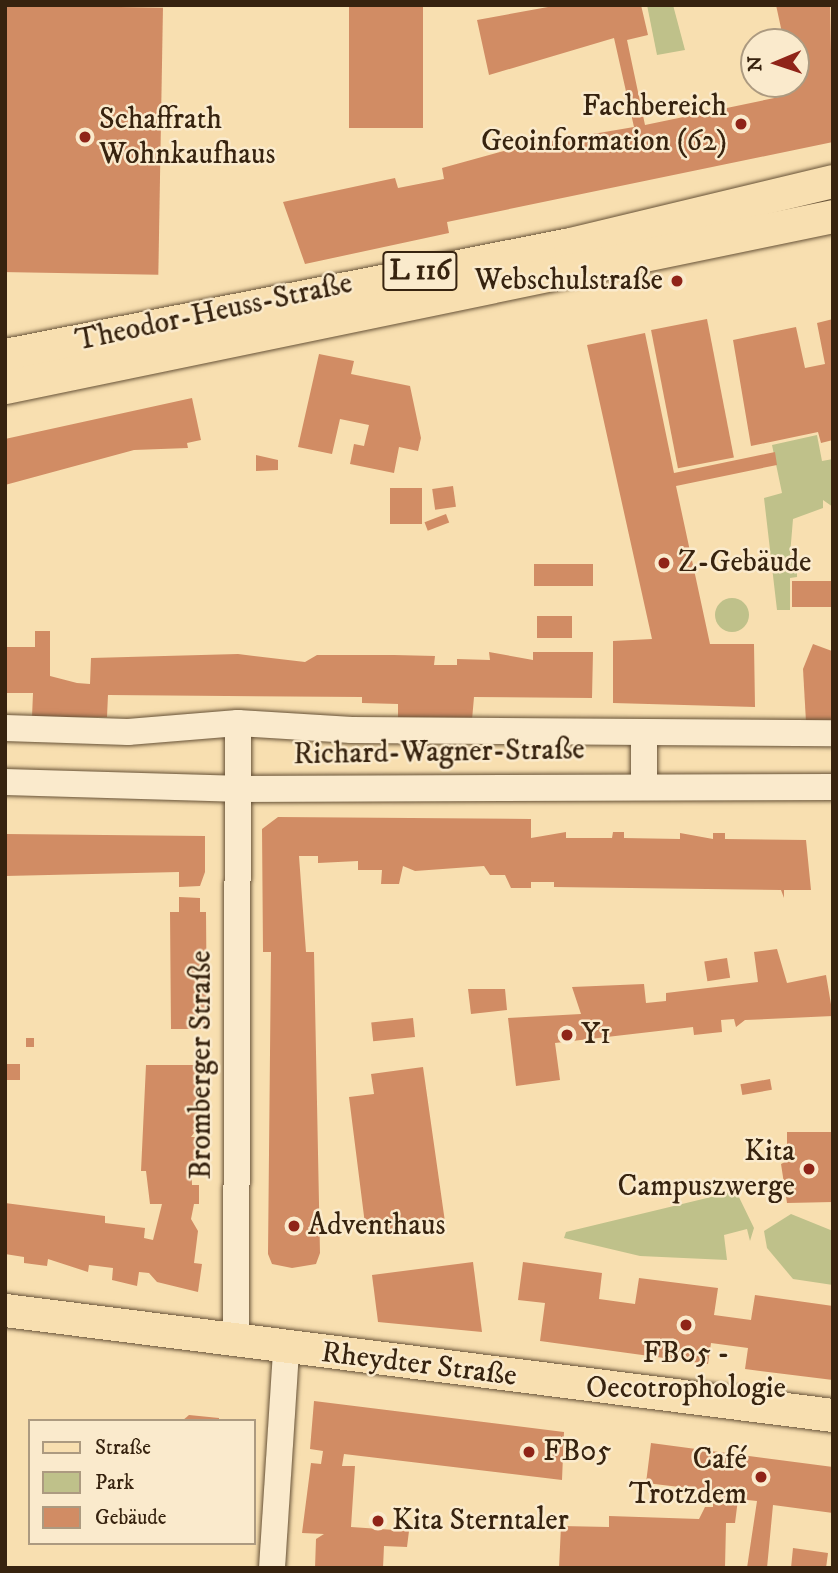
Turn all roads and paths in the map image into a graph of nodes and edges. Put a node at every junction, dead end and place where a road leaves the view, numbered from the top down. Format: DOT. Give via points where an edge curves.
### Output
graph roads {
  1 [pos="833,181"];
  2 [pos="833,216"];
  3 [pos="5,355"];
  4 [pos="5,387"];
  5 [pos="238,723"];
  6 [pos="5,728"];
  7 [pos="644,732"];
  8 [pos="833,733"];
  9 [pos="5,782"];
  10 [pos="643,785"];
  11 [pos="833,787"];
  12 [pos="235,789"];
  13 [pos="5,1310"];
  14 [pos="236,1341"];
  15 [pos="286,1349"];
  16 [pos="833,1415"];
  17 [pos="272,1568"];
  1 -- 3 [label="main road, Theodor-Heuss-Straße / L 116" via="570,244"];
  2 -- 4 [label="main road, Theodor-Heuss-Straße / L 116"];
  5 -- 6 [label="street, Richard-Wagner-Straße" via="128,732"];
  5 -- 7 [label="street, Richard-Wagner-Straße" via="352,730"];
  5 -- 12 [label="street"];
  7 -- 8 [label="street, Richard-Wagner-Straße"];
  7 -- 10 [label="street"];
  9 -- 12 [label="street, Richard-Wagner-Straße"];
  10 -- 11 [label="street, Richard-Wagner-Straße"];
  10 -- 12 [label="street, Richard-Wagner-Straße"];
  12 -- 14 [label="street, Bromberger Straße"];
  13 -- 14 [label="main road, Rheydter Straße"];
  14 -- 15 [label="main road, Rheydter Straße"];
  15 -- 16 [label="main road, Rheydter Straße"];
  15 -- 17 [label="street"];
}
